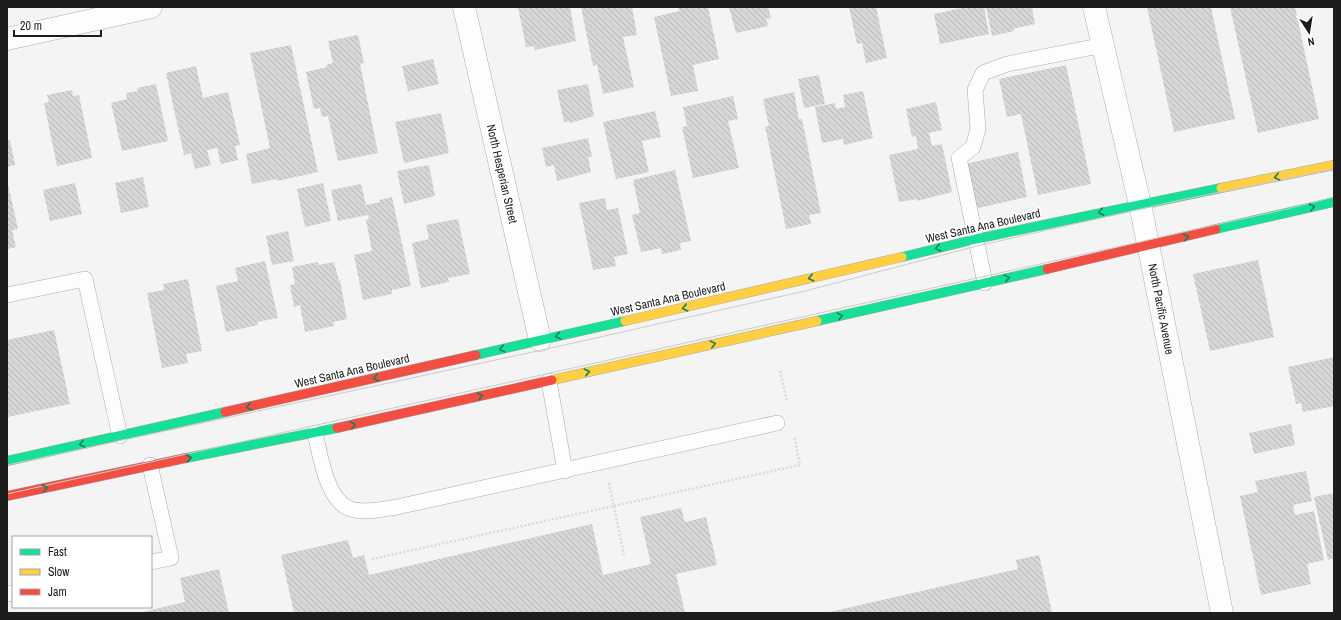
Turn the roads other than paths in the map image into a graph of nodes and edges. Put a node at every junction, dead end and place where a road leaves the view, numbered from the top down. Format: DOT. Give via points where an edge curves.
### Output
graph roads {
  1 [pos="151,7"];
  2 [pos="464,7"];
  3 [pos="1094,7"];
  4 [pos="7,39"];
  5 [pos="1104,46"];
  6 [pos="1334,165"];
  7 [pos="1334,202"];
  8 [pos="1140,206"];
  9 [pos="976,239"];
  10 [pos="1148,245"];
  11 [pos="985,283"];
  12 [pos="7,295"];
  13 [pos="540,340"];
  14 [pos="548,381"];
  15 [pos="777,423"];
  16 [pos="315,433"];
  17 [pos="120,436"];
  18 [pos="7,461"];
  19 [pos="150,465"];
  20 [pos="565,471"];
  21 [pos="7,496"];
  22 [pos="152,562"];
  23 [pos="1222,613"];
  1 -- 4 [label="street"];
  2 -- 13 [label="street, North Hesperian Street"];
  3 -- 5 [label="street, North Pacific Avenue"];
  5 -- 8 [label="street, North Pacific Avenue"];
  5 -- 9 [label="lane" via="1007,64 983,73 975,90 978,129 973,147 959,158"];
  6 -- 8 [label="main road, West Santa Ana Boulevard, one-way"];
  10 -- 7 [label="main road, one-way"];
  8 -- 9 [label="main road, West Santa Ana Boulevard, one-way"];
  8 -- 10 [label="street, North Pacific Avenue"];
  9 -- 11 [label="lane"];
  9 -- 13 [label="main road, West Santa Ana Boulevard, one-way"];
  11 -- 10 [label="main road, one-way"];
  10 -- 23 [label="street, North Pacific Avenue"];
  14 -- 11 [label="main road, one-way"];
  12 -- 17 [label="lane" via="85,279"];
  13 -- 17 [label="main road, West Santa Ana Boulevard, one-way"];
  16 -- 14 [label="main road, one-way"];
  14 -- 20 [label="lane"];
  15 -- 20 [label="lane"];
  19 -- 16 [label="main road, one-way"];
  16 -- 20 [label="lane" via="334,497 348,508 366,510 397,507"];
  17 -- 18 [label="main road, West Santa Ana Boulevard, one-way"];
  21 -- 19 [label="main road, one-way"];
  19 -- 22 [label="lane" via="171,558"];
}
